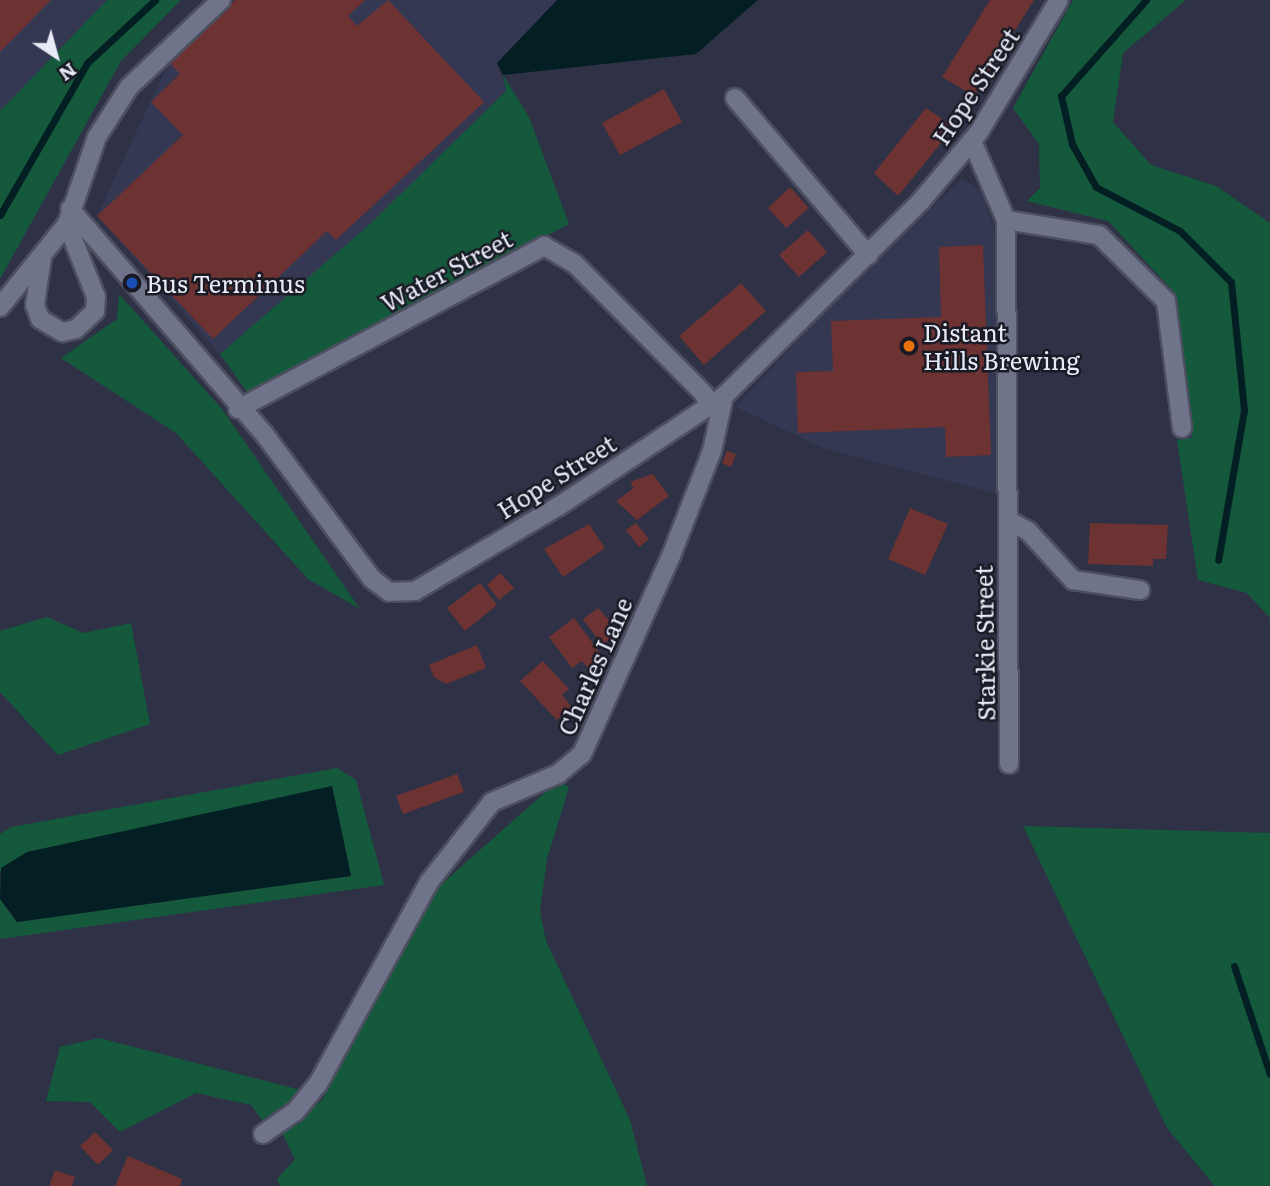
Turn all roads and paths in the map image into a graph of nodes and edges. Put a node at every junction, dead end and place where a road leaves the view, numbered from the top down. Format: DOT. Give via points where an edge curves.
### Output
graph roads {
  1 [pos="220,0"];
  2 [pos="1059,0"];
  3 [pos="735,98"];
  4 [pos="972,141"];
  5 [pos="68,217"];
  6 [pos="1006,220"];
  7 [pos="869,255"];
  8 [pos="43,257"];
  9 [pos="0,307"];
  10 [pos="724,396"];
  11 [pos="710,408"];
  12 [pos="238,409"];
  13 [pos="1182,428"];
  14 [pos="1008,520"];
  15 [pos="1140,590"];
  16 [pos="1009,764"];
  17 [pos="262,1134"];
  1 -- 5 [label="street" via="129,87 97,137"];
  2 -- 4 [label="street, Hope Street"];
  3 -- 7 [label="street"];
  4 -- 6 [label="street"];
  4 -- 7 [label="street, Hope Street"];
  5 -- 8 [label="street"];
  5 -- 8 [label="street" via="96,297 95,311 76,329 62,332 40,319 35,305"];
  5 -- 12 [label="street, Hope Street"];
  6 -- 13 [label="street" via="1099,235 1166,301"];
  6 -- 14 [label="street, Starkie Street"];
  7 -- 10 [label="street, Hope Street"];
  8 -- 9 [label="street"];
  10 -- 11 [label="street, Hope Street"];
  10 -- 17 [label="street, Charles Lane" via="712,451 671,556 582,754 558,774 492,803 429,882 318,1084 295,1112"];
  11 -- 12 [label="street, Water Street" via="704,394 574,262 544,246"];
  11 -- 12 [label="street, Hope Street" via="415,592 389,592 372,579 265,435"];
  14 -- 15 [label="street" via="1028,531 1073,580"];
  14 -- 16 [label="street, Starkie Street"];
}
